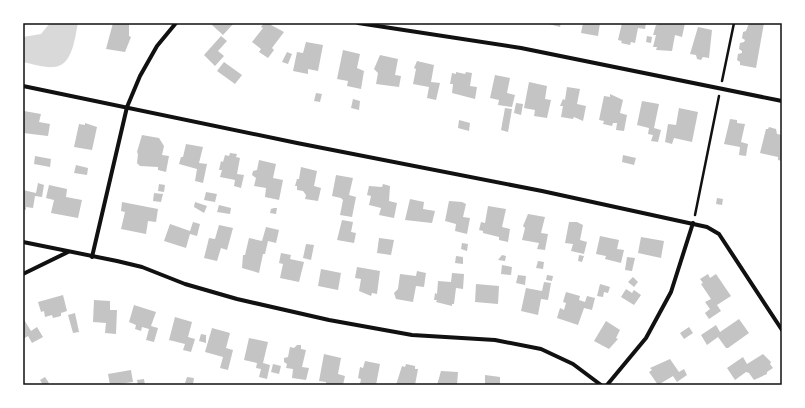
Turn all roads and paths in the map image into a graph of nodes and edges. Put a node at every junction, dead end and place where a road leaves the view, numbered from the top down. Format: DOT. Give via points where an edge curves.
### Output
graph roads {
  1 [pos="176,23"];
  2 [pos="358,23"];
  3 [pos="734,23"];
  4 [pos="23,86"];
  5 [pos="721,87"];
  6 [pos="782,101"];
  7 [pos="127,107"];
  8 [pos="693,223"];
  9 [pos="23,242"];
  10 [pos="68,252"];
  11 [pos="92,256"];
  12 [pos="23,274"];
  13 [pos="782,330"];
  14 [pos="601,385"];
  15 [pos="607,385"];
  1 -- 7 [label="street" via="157,46 140,76"];
  2 -- 5 [label="street" via="521,48"];
  3 -- 5 [label="path"];
  4 -- 7 [label="street"];
  5 -- 6 [label="street"];
  5 -- 8 [label="path"];
  7 -- 8 [label="street"];
  7 -- 11 [label="street"];
  8 -- 13 [label="street" via="719,234"];
  8 -- 15 [label="street" via="667,298 646,338"];
  9 -- 10 [label="street"];
  10 -- 11 [label="street"];
  10 -- 12 [label="street"];
  11 -- 14 [label="street" via="142,267 185,284 237,299 329,320 412,335 495,340 541,350 573,364"];
}
